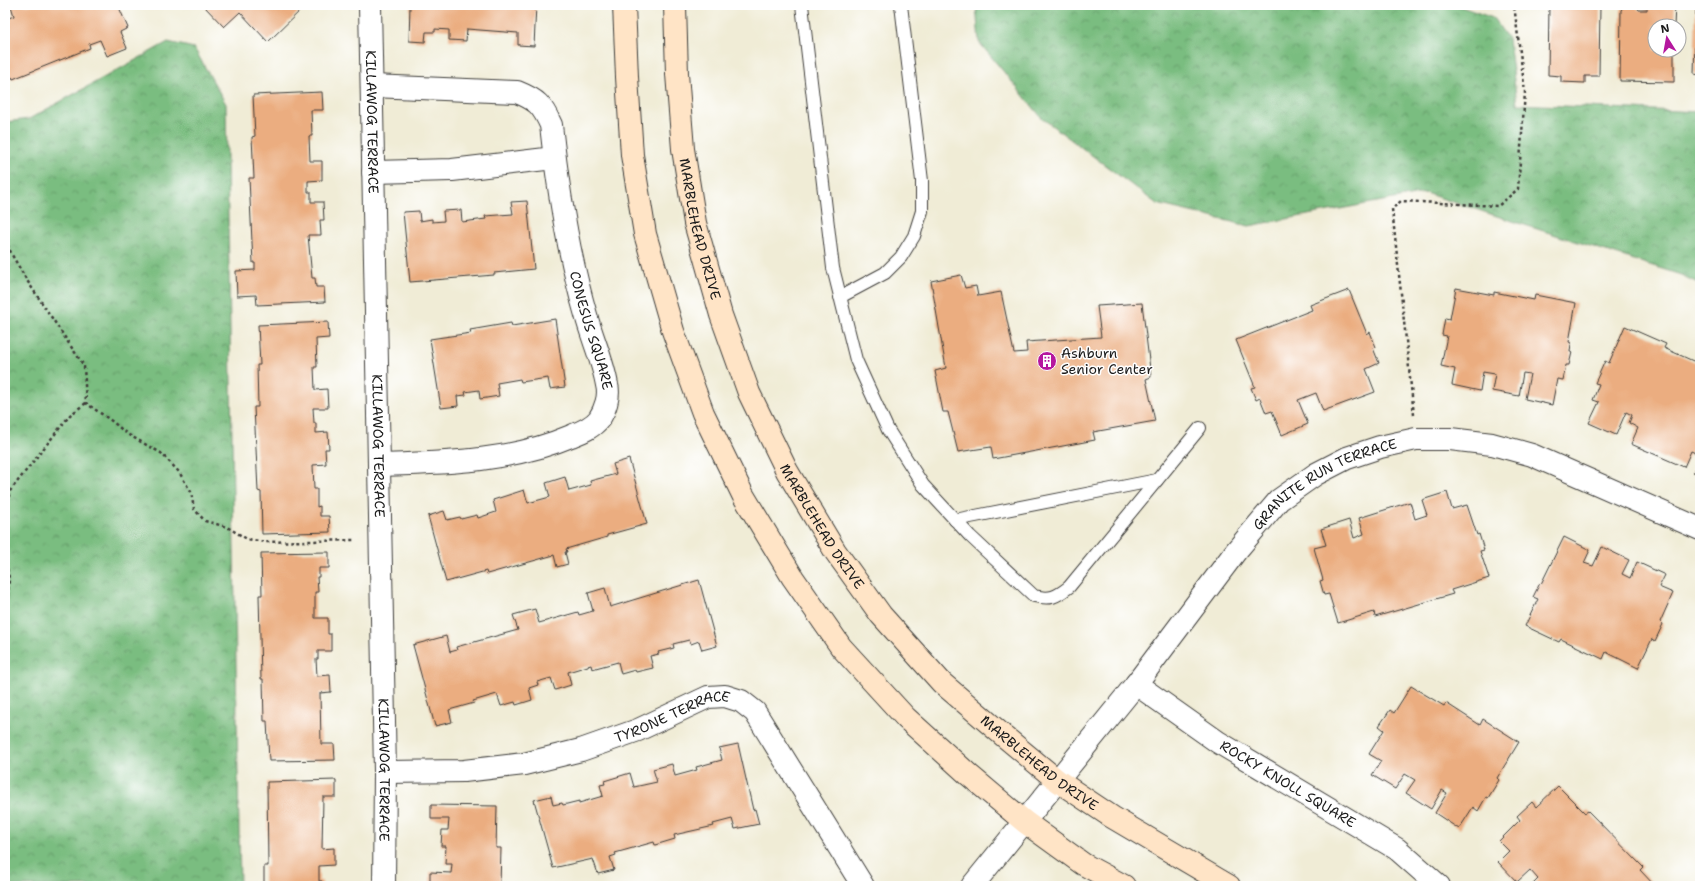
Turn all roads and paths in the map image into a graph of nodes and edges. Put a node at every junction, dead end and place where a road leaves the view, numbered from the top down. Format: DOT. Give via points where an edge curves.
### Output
graph roads {
  1 [pos="370,5"];
  2 [pos="624,5"];
  3 [pos="675,5"];
  4 [pos="802,5"];
  5 [pos="901,5"];
  6 [pos="1514,5"];
  7 [pos="372,86"];
  8 [pos="554,158"];
  9 [pos="374,172"];
  10 [pos="5,239"];
  11 [pos="840,297"];
  12 [pos="86,403"];
  13 [pos="1200,428"];
  14 [pos="1416,439"];
  15 [pos="380,465"];
  16 [pos="1157,480"];
  17 [pos="5,515"];
  18 [pos="955,520"];
  19 [pos="1700,529"];
  20 [pos="381,540"];
  21 [pos="5,557"];
  22 [pos="5,616"];
  23 [pos="1136,684"];
  24 [pos="385,772"];
  25 [pos="1058,781"];
  26 [pos="1025,822"];
  27 [pos="384,886"];
  28 [pos="863,886"];
  29 [pos="972,886"];
  30 [pos="1124,886"];
  31 [pos="1229,886"];
  32 [pos="1439,886"];
  1 -- 7 [label="street, KILLAWOG TERRACE"];
  2 -- 26 [label="street" via="632,155 645,234 673,331 703,413 743,495 793,578 841,647 906,718 968,775"];
  3 -- 25 [label="street, MARBLEHEAD DRIVE" via="683,149 695,223 721,315 749,394 787,471 835,551 881,615 942,683"];
  4 -- 11 [label="lane" via="833,268"];
  5 -- 11 [label="lane" via="922,181 922,211 914,236 901,257 885,273"];
  6 -- 14 [label="path" via="1526,92 1518,189 1498,206 1401,201 1392,209"];
  7 -- 8 [label="street, CONESUS SQUARE" via="517,92 531,98 543,108 551,125"];
  7 -- 9 [label="street, KILLAWOG TERRACE"];
  8 -- 9 [label="street" via="452,170"];
  8 -- 15 [label="street, CONESUS SQUARE" via="567,239 586,315 608,386 606,404 599,419 588,429 560,441 506,455 454,463"];
  9 -- 15 [label="street, KILLAWOG TERRACE"];
  10 -- 12 [label="path" via="26,279 84,366"];
  11 -- 18 [label="lane" via="856,360 888,430 923,485"];
  12 -- 17 [label="path" via="70,415 10,491"];
  12 -- 20 [label="path" via="127,434 161,453 179,472 191,492 194,509 206,521 227,527 247,539 264,542"];
  13 -- 16 [label="lane"];
  14 -- 19 [label="street, GRANITE RUN TERRACE" via="1450,438 1492,444 1532,455"];
  14 -- 23 [label="street, GRANITE RUN TERRACE" via="1347,458 1316,474 1279,500 1222,569"];
  15 -- 20 [label="street, KILLAWOG TERRACE"];
  16 -- 18 [label="lane"];
  16 -- 18 [label="lane" via="1069,587 1056,597 1045,599 1034,596"];
  20 -- 24 [label="street, KILLAWOG TERRACE"];
  21 -- 22 [label="path" via="9,578"];
  23 -- 25 [label="street, GRANITE RUN TERRACE"];
  23 -- 32 [label="street, ROCKY KNOLL SQUARE" via="1218,742 1397,849"];
  24 -- 27 [label="street, KILLAWOG TERRACE"];
  24 -- 28 [label="street, TYRONE TERRACE" via="464,771 531,762 581,750 638,730 708,697 725,696 741,701 755,712"];
  25 -- 26 [label="street, GRANITE RUN TERRACE"];
  25 -- 31 [label="street, MARBLEHEAD DRIVE" via="1112,817"];
  26 -- 29 [label="street, GRANITE RUN TERRACE"];
  26 -- 30 [label="street" via="1083,864"];
}
